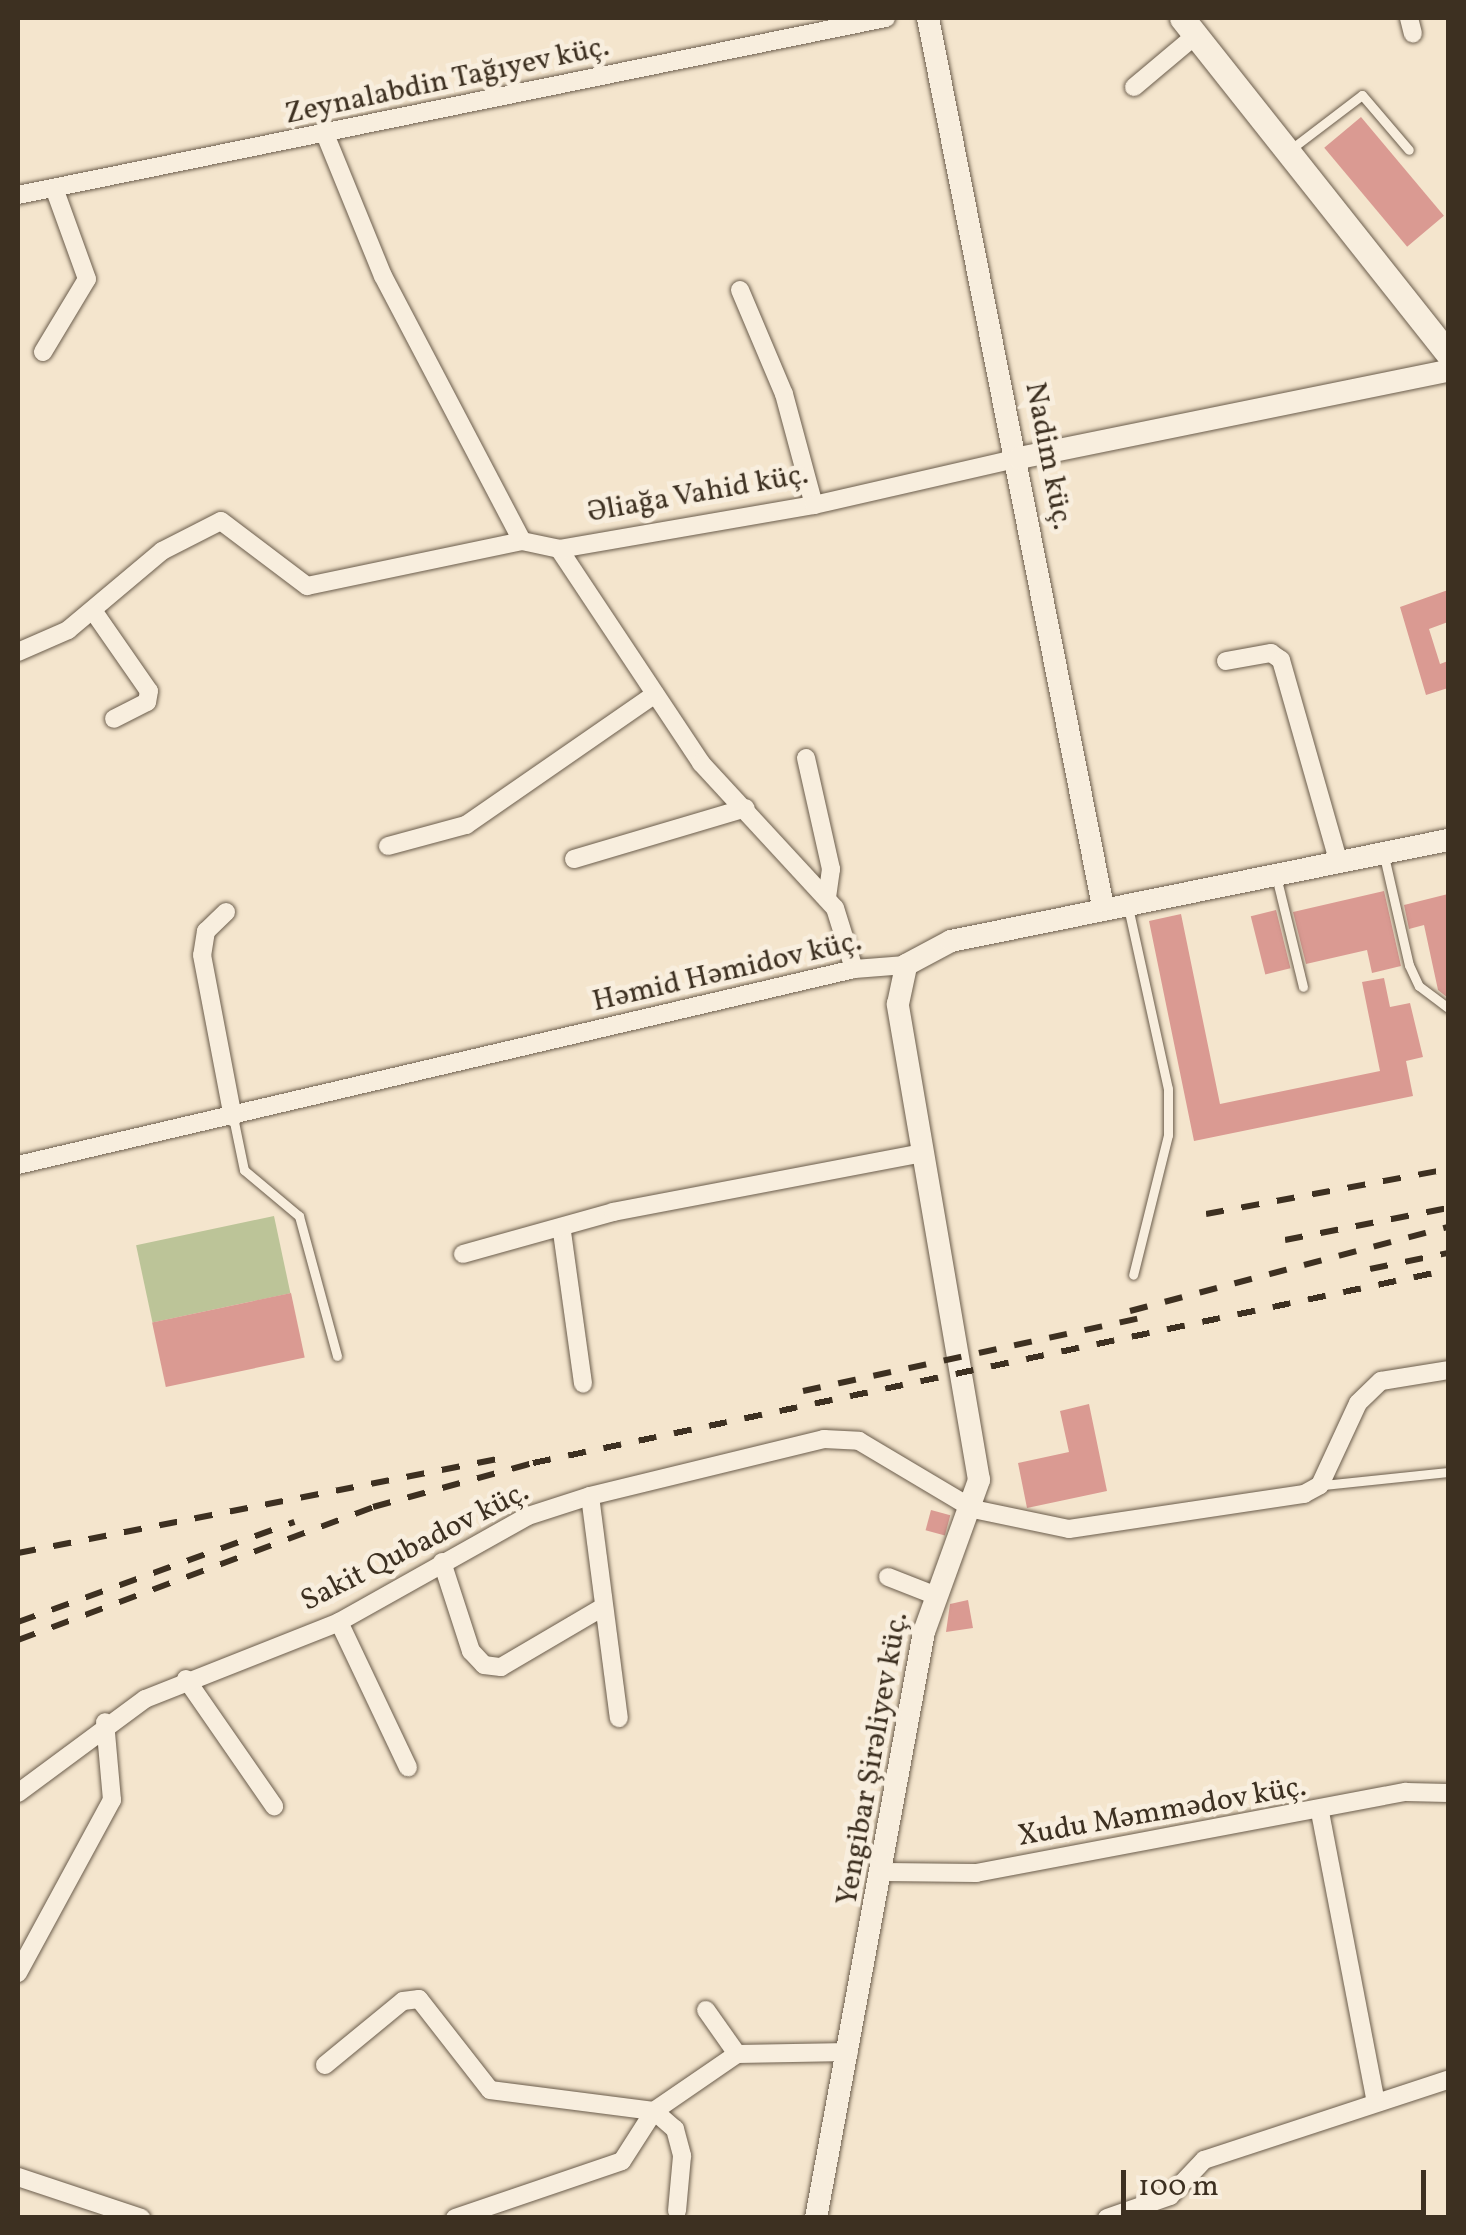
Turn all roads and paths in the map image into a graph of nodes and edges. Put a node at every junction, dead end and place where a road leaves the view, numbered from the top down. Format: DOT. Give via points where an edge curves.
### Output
graph roads {
  1 [pos="886,18"];
  2 [pos="928,18"];
  3 [pos="1189,26"];
  4 [pos="1134,88"];
  5 [pos="325,134"];
  6 [pos="1409,150"];
  7 [pos="1288,151"];
  8 [pos="54,188"];
  9 [pos="18,196"];
  10 [pos="740,290"];
  11 [pos="43,352"];
  12 [pos="1448,354"];
  13 [pos="1448,370"];
  14 [pos="1019,458"];
  15 [pos="814,504"];
  16 [pos="522,540"];
  17 [pos="559,549"];
  18 [pos="94,612"];
  19 [pos="18,652"];
  20 [pos="1226,661"];
  21 [pos="655,694"];
  22 [pos="114,719"];
  23 [pos="806,758"];
  24 [pos="746,808"];
  25 [pos="1448,840"];
  26 [pos="388,846"];
  27 [pos="1384,854"];
  28 [pos="574,859"];
  29 [pos="1339,863"];
  30 [pos="1276,876"];
  31 [pos="827,899"];
  32 [pos="1115,904"];
  33 [pos="226,912"];
  34 [pos="906,965"];
  35 [pos="854,969"];
  36 [pos="1304,986"];
  37 [pos="1448,1008"];
  38 [pos="233,1117"];
  39 [pos="922,1153"];
  40 [pos="18,1165"];
  41 [pos="562,1232"];
  42 [pos="463,1254"];
  43 [pos="1133,1275"];
  44 [pos="336,1356"];
  45 [pos="1448,1370"];
  46 [pos="583,1384"];
  47 [pos="1448,1472"];
  48 [pos="1320,1485"];
  49 [pos="590,1496"];
  50 [pos="973,1509"];
  51 [pos="442,1562"];
  52 [pos="888,1577"];
  53 [pos="934,1595"];
  54 [pos="598,1610"];
  55 [pos="339,1622"];
  56 [pos="186,1679"];
  57 [pos="619,1718"];
  58 [pos="105,1722"];
  59 [pos="408,1767"];
  60 [pos="18,1792"];
  61 [pos="1448,1792"];
  62 [pos="274,1806"];
  63 [pos="1320,1812"];
  64 [pos="884,1872"];
  65 [pos="18,1972"];
  66 [pos="706,2010"];
  67 [pos="849,2052"];
  68 [pos="737,2054"];
  69 [pos="325,2065"];
  70 [pos="1448,2080"];
  71 [pos="1375,2096"];
  72 [pos="654,2111"];
  73 [pos="18,2177"];
  74 [pos="677,2210"];
  75 [pos="141,2218"];
  76 [pos="455,2218"];
  77 [pos="816,2218"];
  78 [pos="1107,2218"];
  1 -- 5 [label="street, Zeynalabdin Tağıyev küç."];
  2 -- 14 [label="street, Nadim küç."];
  3 -- 4 [label="street"];
  3 -- 7 [label="main road"];
  5 -- 8 [label="street, Zeynalabdin Tağıyev küç."];
  5 -- 16 [label="street" via="383,276"];
  6 -- 7 [label="lane" via="1362,95"];
  7 -- 12 [label="main road"];
  8 -- 9 [label="street, Zeynalabdin Tağıyev küç."];
  8 -- 11 [label="street" via="87,279"];
  10 -- 15 [label="street" via="784,394"];
  13 -- 14 [label="street, Əliağa Vahid küç."];
  14 -- 15 [label="street, Əliağa Vahid küç."];
  14 -- 32 [label="street, Nadim küç."];
  15 -- 17 [label="street, Əliağa Vahid küç."];
  16 -- 17 [label="street, Əliağa Vahid küç."];
  16 -- 18 [label="street, Əliağa Vahid küç." via="307,586 221,520 162,551"];
  17 -- 21 [label="street"];
  18 -- 19 [label="street, Əliağa Vahid küç."];
  18 -- 22 [label="street" via="149,691 147,702"];
  20 -- 29 [label="street" via="1272,653 1281,660"];
  21 -- 24 [label="street"];
  21 -- 26 [label="street" via="466,824"];
  23 -- 31 [label="street" via="831,870"];
  24 -- 28 [label="street"];
  24 -- 31 [label="street"];
  25 -- 27 [label="street, Həmid Həmidov küç."];
  27 -- 29 [label="street, Həmid Həmidov küç."];
  27 -- 37 [label="lane" via="1409,965 1419,986"];
  29 -- 30 [label="street, Həmid Həmidov küç."];
  30 -- 32 [label="street, Həmid Həmidov küç."];
  30 -- 36 [label="lane"];
  31 -- 35 [label="street"];
  32 -- 34 [label="street, Həmid Həmidov küç." via="951,941"];
  32 -- 43 [label="lane" via="1168,1088 1168,1135"];
  33 -- 38 [label="street" via="206,931 202,954"];
  34 -- 35 [label="street, Həmid Həmidov küç."];
  34 -- 39 [label="street, Yengibar Şirəliyev küç." via="898,1004"];
  35 -- 38 [label="street, Həmid Həmidov küç."];
  38 -- 40 [label="street, Həmid Həmidov küç."];
  38 -- 44 [label="lane" via="244,1170 300,1216"];
  39 -- 41 [label="street" via="613,1212"];
  39 -- 50 [label="street, Yengibar Şirəliyev küç." via="979,1450"];
  41 -- 42 [label="street"];
  41 -- 46 [label="street"];
  45 -- 48 [label="street" via="1381,1381 1358,1403"];
  47 -- 48 [label="lane"];
  48 -- 50 [label="street" via="1069,1529"];
  49 -- 50 [label="street, Sakit Qubadov küç." via="824,1440 890,1454"];
  49 -- 51 [label="street, Sakit Qubadov küç." via="528,1516"];
  49 -- 54 [label="street"];
  50 -- 53 [label="street, Yengibar Şirəliyev küç."];
  51 -- 54 [label="street" via="471,1651 484,1665 500,1667"];
  51 -- 55 [label="street, Sakit Qubadov küç."];
  52 -- 53 [label="street"];
  53 -- 64 [label="street, Yengibar Şirəliyev küç."];
  54 -- 57 [label="street"];
  55 -- 56 [label="street, Sakit Qubadov küç."];
  55 -- 59 [label="street"];
  56 -- 58 [label="street, Sakit Qubadov küç."];
  56 -- 62 [label="street"];
  58 -- 60 [label="street, Sakit Qubadov küç."];
  58 -- 65 [label="street" via="112,1800"];
  61 -- 63 [label="street, Xudu Məmmədov küç." via="1406,1792"];
  63 -- 64 [label="street, Xudu Məmmədov küç." via="976,1874"];
  63 -- 71 [label="street"];
  64 -- 67 [label="street, Yengibar Şirəliyev küç."];
  66 -- 68 [label="street"];
  67 -- 68 [label="street"];
  67 -- 77 [label="street, Yengibar Şirəliyev küç."];
  68 -- 72 [label="street"];
  69 -- 72 [label="street" via="403,2001 420,1999 490,2090"];
  70 -- 71 [label="street"];
  71 -- 78 [label="street" via="1204,2160 1170,2196"];
  72 -- 74 [label="street" via="675,2130 682,2156"];
  72 -- 76 [label="street" via="622,2161"];
  73 -- 75 [label="street"];
}
